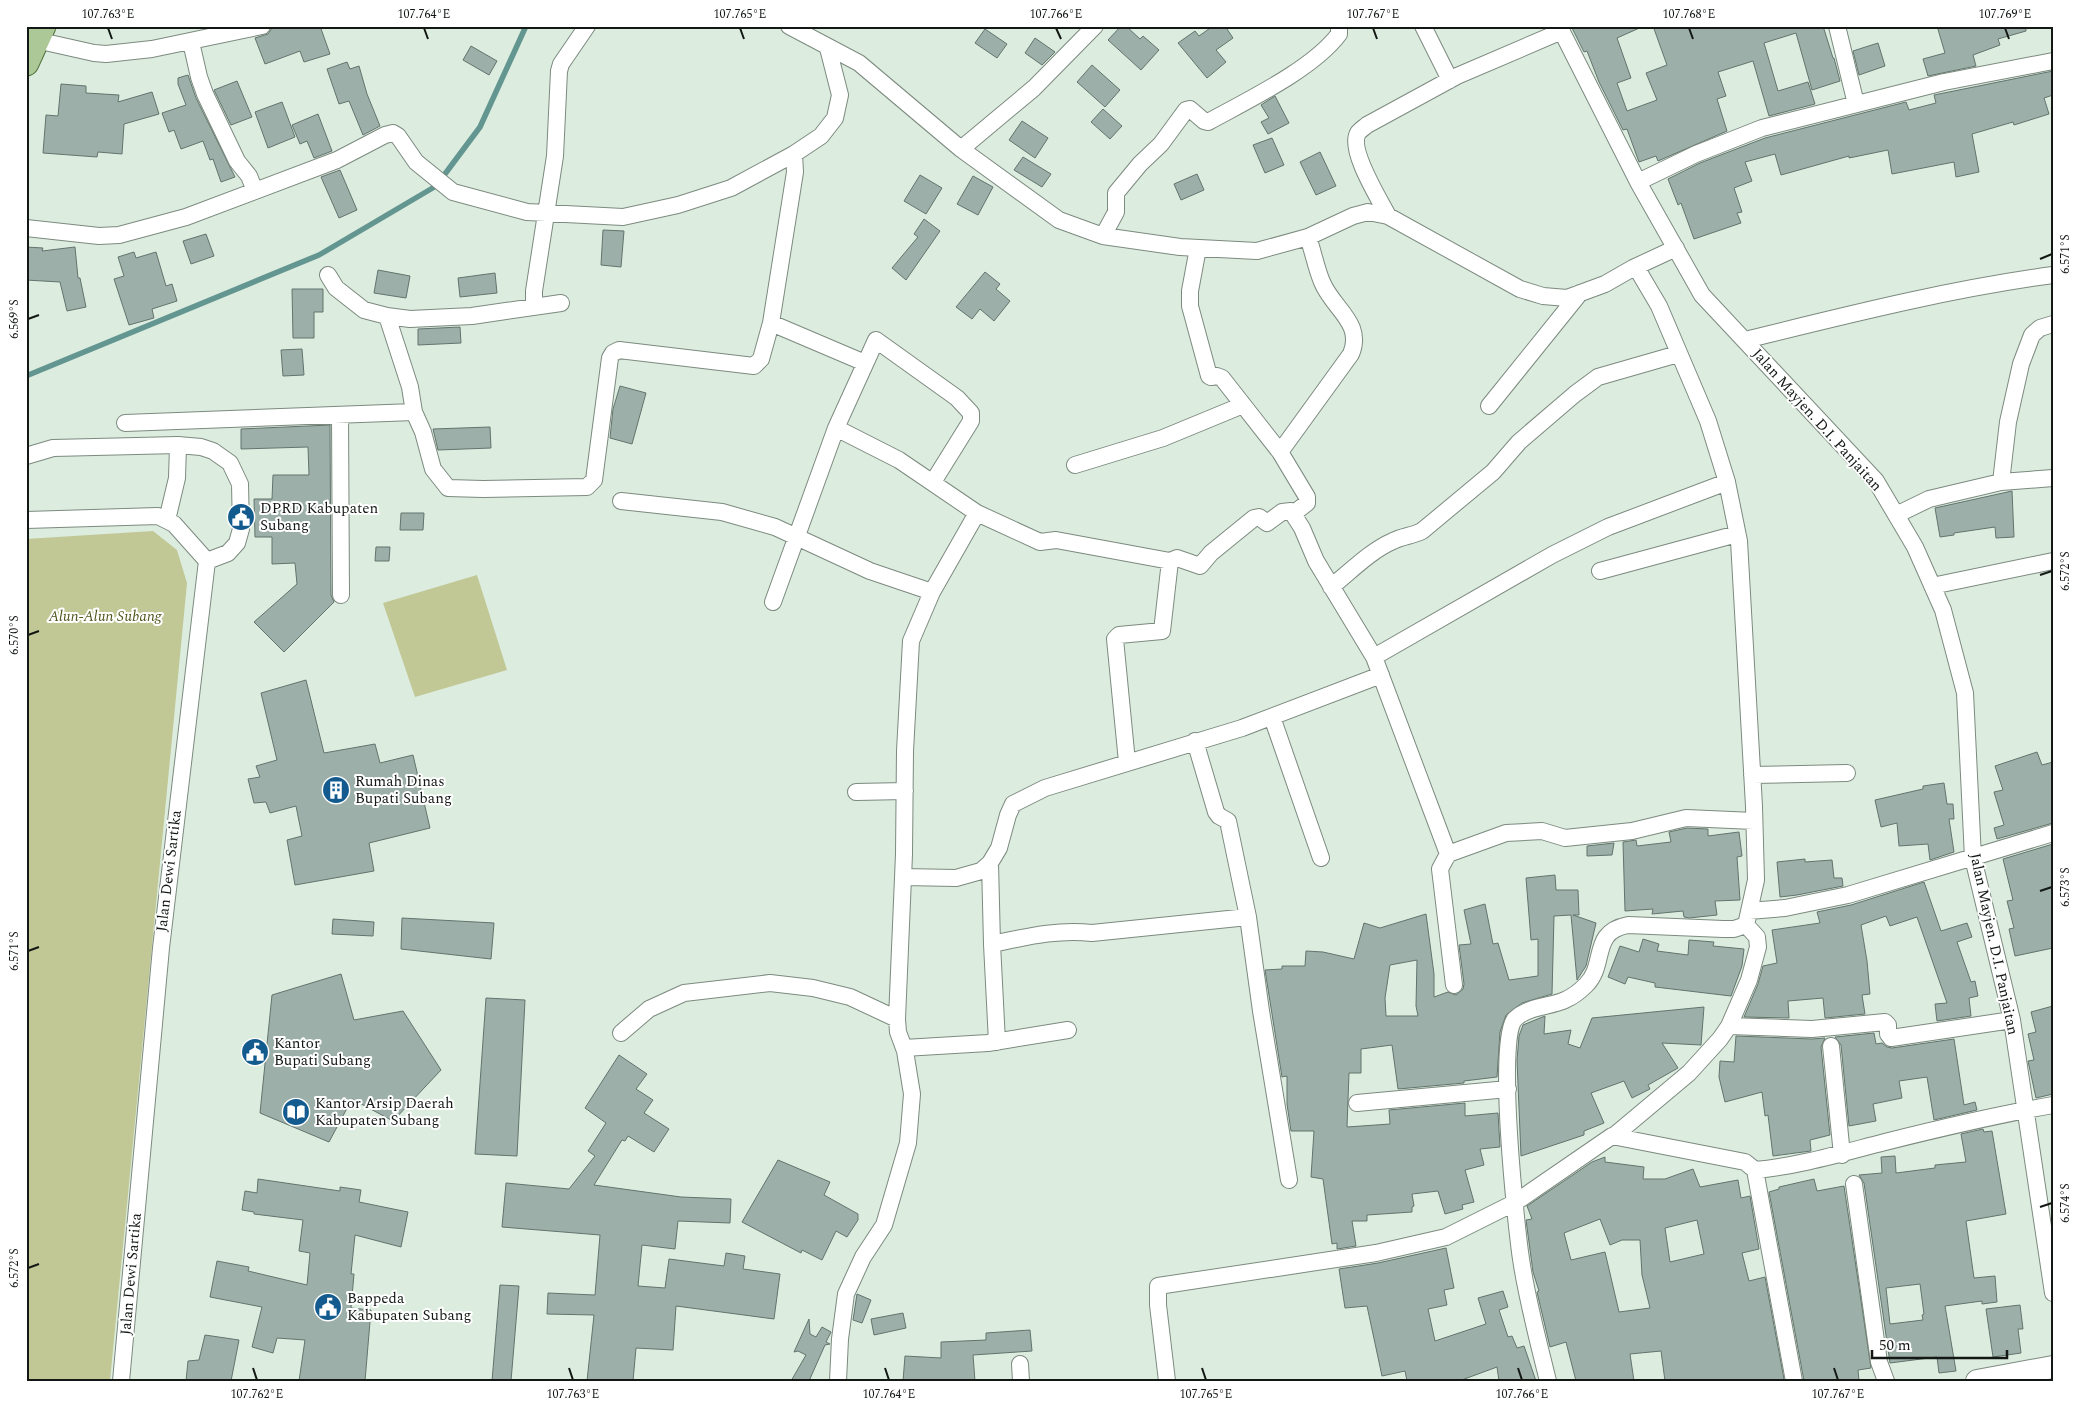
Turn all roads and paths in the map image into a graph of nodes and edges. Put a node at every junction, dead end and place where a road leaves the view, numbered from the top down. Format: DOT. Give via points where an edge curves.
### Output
graph roads {
  1 [pos="262,26"];
  2 [pos="587,26"];
  3 [pos="789,26"];
  4 [pos="1095,26"];
  5 [pos="1339,26"];
  6 [pos="1422,26"];
  7 [pos="1837,26"];
  8 [pos="1557,31"];
  9 [pos="40,33"];
  10 [pos="192,42"];
  11 [pos="832,50"];
  12 [pos="2053,61"];
  13 [pos="26,63"];
  14 [pos="1450,80"];
  15 [pos="1856,104"];
  16 [pos="961,149"];
  17 [pos="794,160"];
  18 [pos="1638,182"];
  19 [pos="255,191"];
  20 [pos="546,213"];
  21 [pos="1388,216"];
  22 [pos="26,228"];
  23 [pos="1103,236"];
  24 [pos="1308,237"];
  25 [pos="1198,248"];
  26 [pos="1676,248"];
  27 [pos="1636,268"];
  28 [pos="328,276"];
  29 [pos="2047,276"];
  30 [pos="1580,293"];
  31 [pos="561,303"];
  32 [pos="534,306"];
  33 [pos="387,316"];
  34 [pos="771,324"];
  35 [pos="2053,324"];
  36 [pos="1745,340"];
  37 [pos="1678,354"];
  38 [pos="865,363"];
  39 [pos="1243,405"];
  40 [pos="1489,406"];
  41 [pos="414,412"];
  42 [pos="340,415"];
  43 [pos="125,423"];
  44 [pos="836,428"];
  45 [pos="178,445"];
  46 [pos="1280,452"];
  47 [pos="26,456"];
  48 [pos="1075,465"];
  49 [pos="2053,478"];
  50 [pos="933,482"];
  51 [pos="1727,482"];
  52 [pos="2001,482"];
  53 [pos="621,501"];
  54 [pos="977,513"];
  55 [pos="1293,514"];
  56 [pos="1896,515"];
  57 [pos="26,520"];
  58 [pos="167,520"];
  59 [pos="1737,534"];
  60 [pos="796,536"];
  61 [pos="207,560"];
  62 [pos="1170,561"];
  63 [pos="2053,561"];
  64 [pos="1600,571"];
  65 [pos="1932,586"];
  66 [pos="1331,587"];
  67 [pos="932,592"];
  68 [pos="341,595"];
  69 [pos="773,602"];
  70 [pos="1374,657"];
  71 [pos="1381,675"];
  72 [pos="1272,717"];
  73 [pos="1195,741"];
  74 [pos="1127,762"];
  75 [pos="1847,773"];
  76 [pos="1752,775"];
  77 [pos="905,791"];
  78 [pos="856,792"];
  79 [pos="1754,822"];
  80 [pos="2053,833"];
  81 [pos="1448,854"];
  82 [pos="1321,858"];
  83 [pos="1973,858"];
  84 [pos="990,863"];
  85 [pos="904,876"];
  86 [pos="1248,917"];
  87 [pos="1747,918"];
  88 [pos="992,944"];
  89 [pos="1454,985"];
  90 [pos="897,1019"];
  91 [pos="2012,1020"];
  92 [pos="1729,1026"];
  93 [pos="1068,1030"];
  94 [pos="621,1033"];
  95 [pos="997,1042"];
  96 [pos="1831,1046"];
  97 [pos="904,1048"];
  98 [pos="1508,1089"];
  99 [pos="1357,1103"];
  100 [pos="2053,1105"];
  101 [pos="2025,1110"];
  102 [pos="1615,1135"];
  103 [pos="1842,1154"];
  104 [pos="1755,1170"];
  105 [pos="1289,1180"];
  106 [pos="1854,1184"];
  107 [pos="1515,1198"];
  108 [pos="2053,1293"];
  109 [pos="1020,1364"];
  110 [pos="2053,1367"];
  111 [pos="122,1381"];
  112 [pos="838,1381"];
  113 [pos="1021,1381"];
  114 [pos="1166,1381"];
  115 [pos="1548,1381"];
  116 [pos="1794,1381"];
  117 [pos="1886,1381"];
  118 [pos="1977,1381"];
  1 -- 10 [label="street"];
  2 -- 20 [label="street" via="559,71 555,156"];
  3 -- 11 [label="street"];
  4 -- 16 [label="street" via="1034,88"];
  5 -- 23 [label="street" via="1340,34 1325,51 1274,85 1208,122 1190,109 1186,110 1161,144 1116,193 1116,212"];
  6 -- 14 [label="street"];
  7 -- 15 [label="street"];
  8 -- 14 [label="street" via="1529,47"];
  8 -- 18 [label="street, Jalan Mayjen. D.I. Panjaitan"];
  9 -- 10 [label="street" via="100,54"];
  9 -- 13 [label="main road"];
  10 -- 19 [label="street" via="205,94"];
  11 -- 16 [label="street" via="859,62"];
  11 -- 17 [label="street" via="840,95 835,118 821,136"];
  12 -- 15 [label="street" via="1944,82"];
  14 -- 21 [label="street" via="1367,125 1358,134 1358,157"];
  15 -- 18 [label="street" via="1762,128 1696,154"];
  16 -- 23 [label="street" via="1059,220"];
  17 -- 20 [label="street" via="730,188 678,205 623,217"];
  17 -- 34 [label="street"];
  18 -- 26 [label="street, Jalan Mayjen. D.I. Panjaitan"];
  19 -- 20 [label="street" via="337,160 393,133 416,162 453,192 526,212"];
  19 -- 22 [label="street" via="186,217 119,235"];
  20 -- 32 [label="street"];
  21 -- 24 [label="street" via="1368,212"];
  21 -- 30 [label="street" via="1520,289 1543,296 1567,298"];
  23 -- 25 [label="street"];
  24 -- 25 [label="street" via="1257,251"];
  24 -- 46 [label="street" via="1322,282 1336,307 1353,327 1355,345"];
  25 -- 39 [label="street" via="1190,306 1202,354 1210,377 1221,377"];
  26 -- 27 [label="street"];
  26 -- 36 [label="street, Jalan Mayjen. D.I. Panjaitan" via="1702,294"];
  27 -- 30 [label="street"];
  27 -- 37 [label="street" via="1659,306"];
  28 -- 33 [label="street" via="336,288 364,310"];
  29 -- 36 [label="street" via="1845,315"];
  30 -- 40 [label="street"];
  31 -- 32 [label="street"];
  32 -- 33 [label="street" via="472,316 410,319"];
  33 -- 41 [label="street" via="410,387"];
  34 -- 38 [label="street"];
  34 -- 41 [label="street" via="761,359 754,366 619,350 613,353 594,480 587,487 448,488 433,469"];
  35 -- 52 [label="street" via="2032,335 2021,364 2008,422"];
  36 -- 56 [label="street, Jalan Mayjen. D.I. Panjaitan" via="1876,481"];
  37 -- 51 [label="street" via="1708,421"];
  37 -- 66 [label="street" via="1598,378 1519,442 1493,472 1422,531 1394,540"];
  38 -- 44 [label="street"];
  38 -- 50 [label="street" via="874,341 878,340 958,398 971,413 971,421"];
  39 -- 46 [label="street"];
  39 -- 48 [label="street" via="1162,438"];
  41 -- 42 [label="street"];
  42 -- 43 [label="street"];
  42 -- 68 [label="street"];
  44 -- 50 [label="street" via="899,460"];
  44 -- 60 [label="street"];
  45 -- 47 [label="street" via="53,448"];
  45 -- 58 [label="street" via="177,478"];
  45 -- 61 [label="street" via="213,451 230,463 240,484 241,529 237,543 228,553"];
  46 -- 55 [label="street" via="1308,499 1305,506"];
  49 -- 52 [label="street"];
  50 -- 54 [label="street"];
  51 -- 59 [label="street"];
  51 -- 70 [label="street" via="1600,531"];
  52 -- 56 [label="street" via="1929,499"];
  53 -- 60 [label="street" via="722,512"];
  54 -- 62 [label="street" via="1040,542 1056,540"];
  54 -- 67 [label="street"];
  55 -- 62 [label="street" via="1285,511 1267,523 1254,518 1211,552 1200,565 1177,558"];
  55 -- 66 [label="street"];
  56 -- 65 [label="street, Jalan Mayjen. D.I. Panjaitan" via="1916,547"];
  57 -- 58 [label="street" via="158,516"];
  58 -- 61 [label="street"];
  59 -- 64 [label="street"];
  59 -- 76 [label="street"];
  60 -- 67 [label="street" via="870,571"];
  60 -- 69 [label="street"];
  61 -- 111 [label="street, Jalan Dewi Sartika" via="161,948"];
  62 -- 74 [label="street" via="1162,631 1119,635 1115,640"];
  63 -- 65 [label="street"];
  65 -- 83 [label="street, Jalan Mayjen. D.I. Panjaitan" via="1943,610 1965,692"];
  66 -- 70 [label="street"];
  67 -- 77 [label="street" via="911,641"];
  70 -- 71 [label="street"];
  71 -- 72 [label="street"];
  71 -- 81 [label="street"];
  72 -- 73 [label="street"];
  72 -- 82 [label="street"];
  73 -- 74 [label="street"];
  73 -- 86 [label="street" via="1216,812 1228,821"];
  74 -- 84 [label="street" via="1045,788 1013,804 999,848"];
  75 -- 76 [label="street"];
  76 -- 79 [label="street"];
  77 -- 78 [label="street"];
  77 -- 85 [label="street"];
  79 -- 81 [label="street" via="1686,818 1632,830 1565,838 1542,831 1506,833"];
  79 -- 87 [label="street" via="1756,880"];
  80 -- 83 [label="street"];
  81 -- 89 [label="street" via="1440,869"];
  83 -- 87 [label="street" via="1848,895 1766,909"];
  83 -- 91 [label="street, Jalan Mayjen. D.I. Panjaitan"];
  84 -- 85 [label="street" via="981,871 956,878"];
  84 -- 88 [label="street"];
  85 -- 90 [label="street"];
  86 -- 88 [label="street" via="1092,933 1072,930 1046,932"];
  86 -- 105 [label="street"];
  87 -- 92 [label="street" via="1757,937 1758,947 1749,980"];
  87 -- 98 [label="street" via="1734,929 1724,930 1628,924 1611,931 1601,945 1588,983 1565,1000 1516,1018 1510,1029"];
  88 -- 95 [label="street"];
  90 -- 94 [label="street" via="850,996 770,983 684,993 649,1009"];
  90 -- 97 [label="street"];
  91 -- 92 [label="street" via="1891,1038 1885,1022 1812,1028"];
  91 -- 101 [label="street, Jalan Mayjen. D.I. Panjaitan"];
  92 -- 102 [label="street" via="1689,1072"];
  93 -- 95 [label="street"];
  95 -- 97 [label="street"];
  96 -- 103 [label="street"];
  97 -- 112 [label="street" via="912,1094 908,1143 884,1225 863,1257 846,1294"];
  98 -- 99 [label="street"];
  98 -- 107 [label="street"];
  100 -- 101 [label="street"];
  101 -- 103 [label="street"];
  101 -- 108 [label="street, Jalan Mayjen. D.I. Panjaitan"];
  102 -- 104 [label="street" via="1745,1162"];
  102 -- 107 [label="street"];
  103 -- 104 [label="street"];
  104 -- 116 [label="street"];
  106 -- 117 [label="street" via="1879,1362"];
  107 -- 114 [label="street" via="1446,1236 1358,1256 1158,1286"];
  107 -- 115 [label="street" via="1522,1267"];
  109 -- 113 [label="street"];
  110 -- 118 [label="main road"];
}
